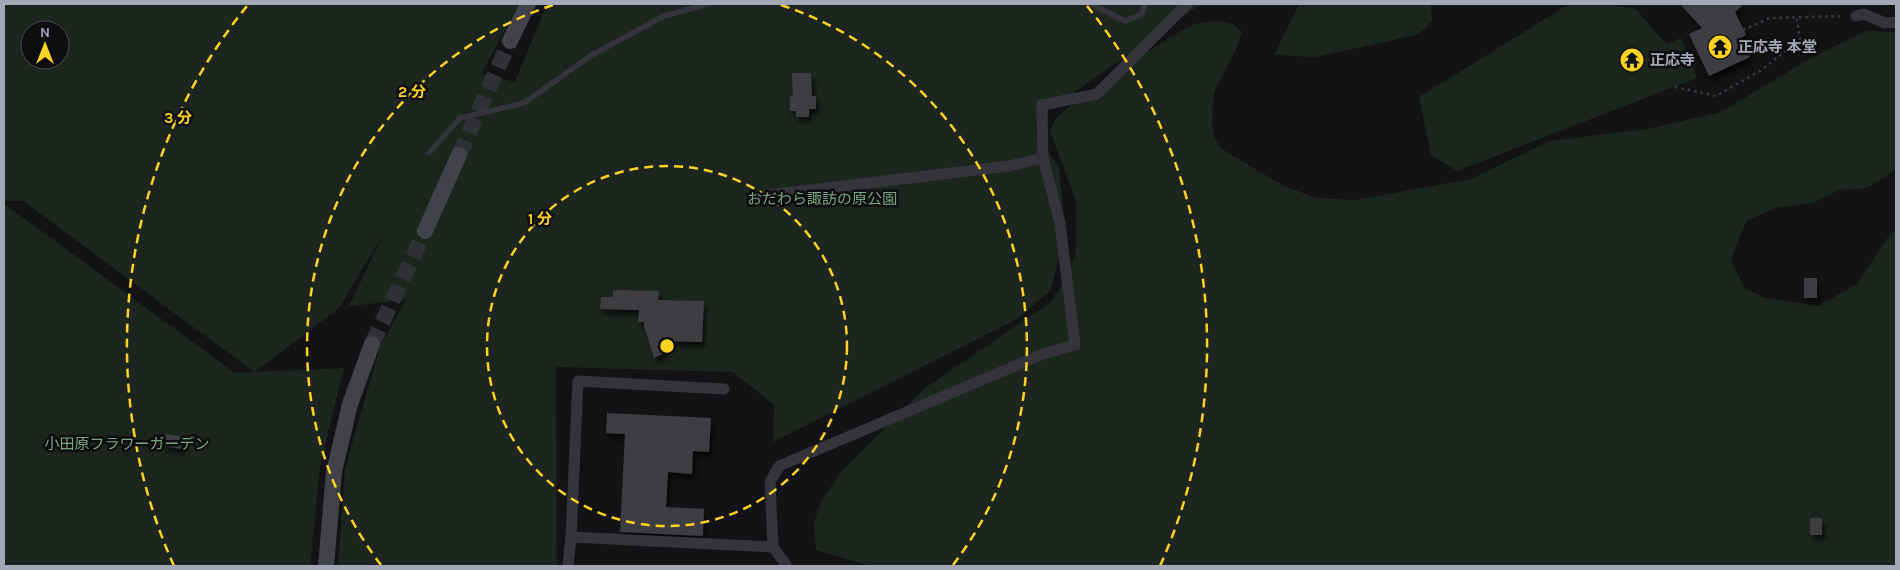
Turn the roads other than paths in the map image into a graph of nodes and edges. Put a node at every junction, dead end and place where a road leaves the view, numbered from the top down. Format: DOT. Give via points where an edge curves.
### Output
graph roads {
  1 [pos="528,4"];
  2 [pos="708,4"];
  3 [pos="1091,4"];
  4 [pos="1145,4"];
  5 [pos="1187,4"];
  6 [pos="1856,16"];
  7 [pos="1896,22"];
  8 [pos="510,41"];
  9 [pos="428,153"];
  10 [pos="459,155"];
  11 [pos="1043,158"];
  12 [pos="753,197"];
  13 [pos="425,231"];
  14 [pos="372,344"];
  15 [pos="724,389"];
  16 [pos="571,537"];
  17 [pos="773,547"];
  18 [pos="326,566"];
  19 [pos="568,566"];
  20 [pos="787,566"];
  1 -- 8 [label="street"];
  2 -- 9 [label="lane" via="664,16 592,55 524,103 460,118"];
  3 -- 4 [label="lane" via="1125,21 1142,14"];
  5 -- 11 [label="street" via="1097,94 1042,105"];
  6 -- 7 [label="street" via="1864,14 1885,23"];
  10 -- 13 [label="street"];
  11 -- 12 [label="street" via="1008,166"];
  11 -- 17 [label="street" via="1060,223 1075,344 1043,354 779,466 770,482"];
  14 -- 18 [label="street" via="350,404 334,472"];
  15 -- 16 [label="street" via="578,382"];
  16 -- 17 [label="street"];
  16 -- 19 [label="street"];
  17 -- 20 [label="street"];
}
